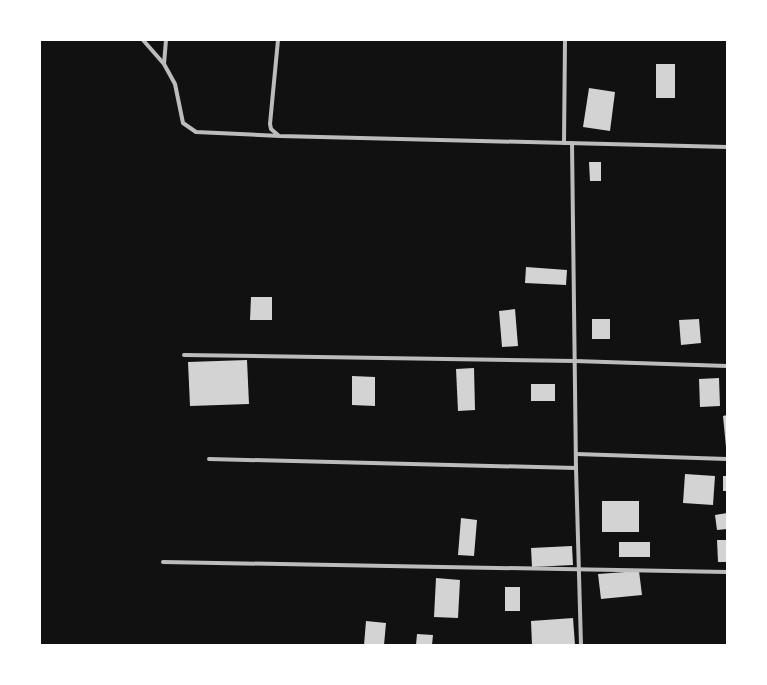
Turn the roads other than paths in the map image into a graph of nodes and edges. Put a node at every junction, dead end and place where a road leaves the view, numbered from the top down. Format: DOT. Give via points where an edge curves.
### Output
graph roads {
  1 [pos="143,40"];
  2 [pos="166,40"];
  3 [pos="278,40"];
  4 [pos="565,40"];
  5 [pos="164,64"];
  6 [pos="280,136"];
  7 [pos="564,143"];
  8 [pos="572,143"];
  9 [pos="727,147"];
  10 [pos="184,355"];
  11 [pos="575,361"];
  12 [pos="727,366"];
  13 [pos="576,454"];
  14 [pos="209,459"];
  15 [pos="727,459"];
  16 [pos="576,468"];
  17 [pos="163,562"];
  18 [pos="580,569"];
  19 [pos="727,572"];
  20 [pos="581,645"];
  1 -- 5 [label="street"];
  2 -- 5 [label="street"];
  3 -- 6 [label="street" via="270,124 271,130"];
  4 -- 7 [label="street"];
  5 -- 6 [label="street" via="175,84 183,123 188,128 196,132"];
  6 -- 7 [label="street"];
  7 -- 8 [label="street"];
  8 -- 9 [label="street"];
  8 -- 11 [label="street"];
  10 -- 11 [label="street"];
  11 -- 12 [label="street"];
  11 -- 13 [label="street"];
  13 -- 15 [label="street"];
  13 -- 16 [label="street"];
  14 -- 16 [label="street"];
  16 -- 18 [label="street"];
  17 -- 18 [label="street"];
  18 -- 19 [label="street"];
  18 -- 20 [label="street"];
}
